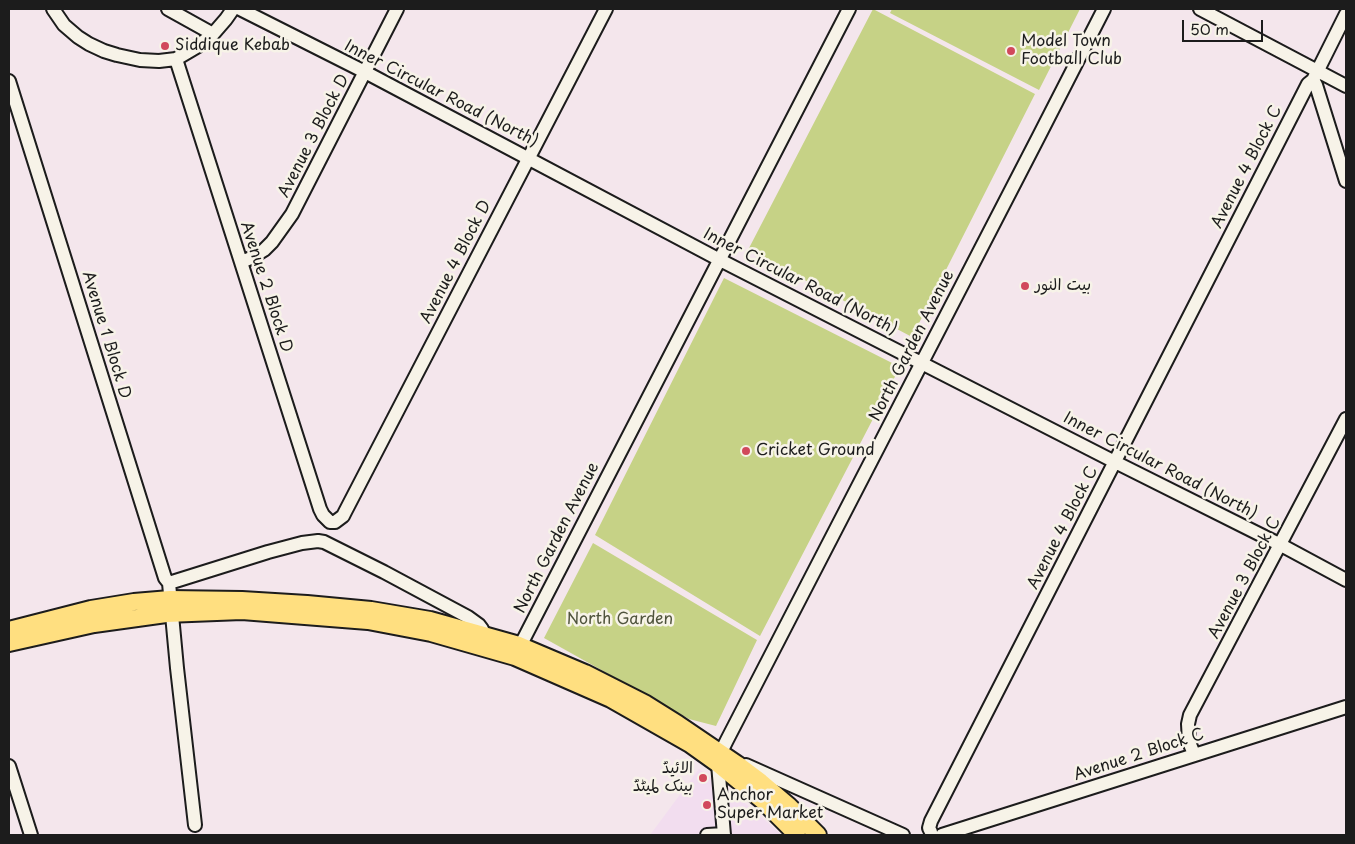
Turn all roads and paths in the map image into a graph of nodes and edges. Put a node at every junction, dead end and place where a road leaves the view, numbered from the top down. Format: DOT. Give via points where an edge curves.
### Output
graph roads {
  1 [pos="53,9"];
  2 [pos="168,9"];
  3 [pos="232,9"];
  4 [pos="240,9"];
  5 [pos="397,9"];
  6 [pos="606,9"];
  7 [pos="849,9"];
  8 [pos="1104,9"];
  9 [pos="1200,9"];
  10 [pos="1346,14"];
  11 [pos="213,34"];
  12 [pos="176,58"];
  13 [pos="365,72"];
  14 [pos="1315,75"];
  15 [pos="9,81"];
  16 [pos="1346,86"];
  17 [pos="528,158"];
  18 [pos="1346,181"];
  19 [pos="720,260"];
  20 [pos="241,262"];
  21 [pos="921,363"];
  22 [pos="1346,419"];
  23 [pos="1115,462"];
  24 [pos="330,522"];
  25 [pos="324,542"];
  26 [pos="1281,545"];
  27 [pos="1346,580"];
  28 [pos="170,599"];
  29 [pos="9,630"];
  30 [pos="481,634"];
  31 [pos="9,643"];
  32 [pos="517,651"];
  33 [pos="1346,707"];
  34 [pos="1194,754"];
  35 [pos="720,758"];
  36 [pos="9,766"];
  37 [pos="195,824"];
  38 [pos="793,833"];
  39 [pos="934,834"];
  40 [pos="31,835"];
  41 [pos="707,835"];
  42 [pos="724,835"];
  43 [pos="818,835"];
  44 [pos="903,835"];
  1 -- 12 [label="street" via="78,37 104,51 140,60"];
  2 -- 11 [label="street"];
  3 -- 11 [label="street"];
  4 -- 13 [label="street, Inner Circular Road (North)"];
  5 -- 13 [label="street, Avenue 3 Block D"];
  6 -- 17 [label="street, Avenue 4 Block D"];
  7 -- 19 [label="street, North Garden Avenue"];
  8 -- 21 [label="street, North Garden Avenue"];
  9 -- 14 [label="street"];
  10 -- 14 [label="street, Avenue 4 Block C"];
  11 -- 12 [label="street"];
  12 -- 20 [label="street, Avenue 2 Block D"];
  13 -- 17 [label="street, Inner Circular Road (North)"];
  13 -- 20 [label="street, Avenue 3 Block D" via="292,214 264,250"];
  14 -- 16 [label="street"];
  14 -- 18 [label="street"];
  14 -- 23 [label="street, Avenue 4 Block C"];
  15 -- 28 [label="street, Avenue 1 Block D"];
  17 -- 19 [label="street, Inner Circular Road (North)"];
  17 -- 24 [label="street, Avenue 4 Block D" via="343,516"];
  19 -- 21 [label="street, Inner Circular Road (North)"];
  19 -- 32 [label="street, North Garden Avenue"];
  20 -- 24 [label="street, Avenue 2 Block D" via="320,508"];
  21 -- 23 [label="street, Inner Circular Road (North)"];
  21 -- 35 [label="street, North Garden Avenue"];
  22 -- 26 [label="street, Avenue 3 Block C"];
  23 -- 26 [label="street, Inner Circular Road (North)"];
  23 -- 39 [label="street, Avenue 4 Block C" via="931,821 929,828"];
  24 -- 25 [label="street"];
  25 -- 28 [label="street" via="302,543"];
  25 -- 30 [label="street" via="468,617 482,629"];
  26 -- 27 [label="street, Inner Circular Road (North)"];
  26 -- 34 [label="street, Avenue 3 Block C" via="1190,715 1189,742"];
  28 -- 29 [label="main road" via="90,609"];
  28 -- 30 [label="main road" via="242,600 371,610 430,620"];
  28 -- 31 [label="main road" via="94,624"];
  28 -- 32 [label="main road" via="242,611 368,621"];
  28 -- 37 [label="street, Avenue 1 Block D"];
  30 -- 32 [label="main road"];
  32 -- 35 [label="main road" via="585,674 630,696 678,724"];
  33 -- 34 [label="street, Avenue 2 Block C"];
  34 -- 39 [label="street, Avenue 2 Block C"];
  35 -- 38 [label="main road"];
  35 -- 42 [label="street"];
  35 -- 43 [label="main road" via="761,782"];
  35 -- 44 [label="street" via="784,782"];
  36 -- 40 [label="street"];
  41 -- 42 [label="street"];
}
